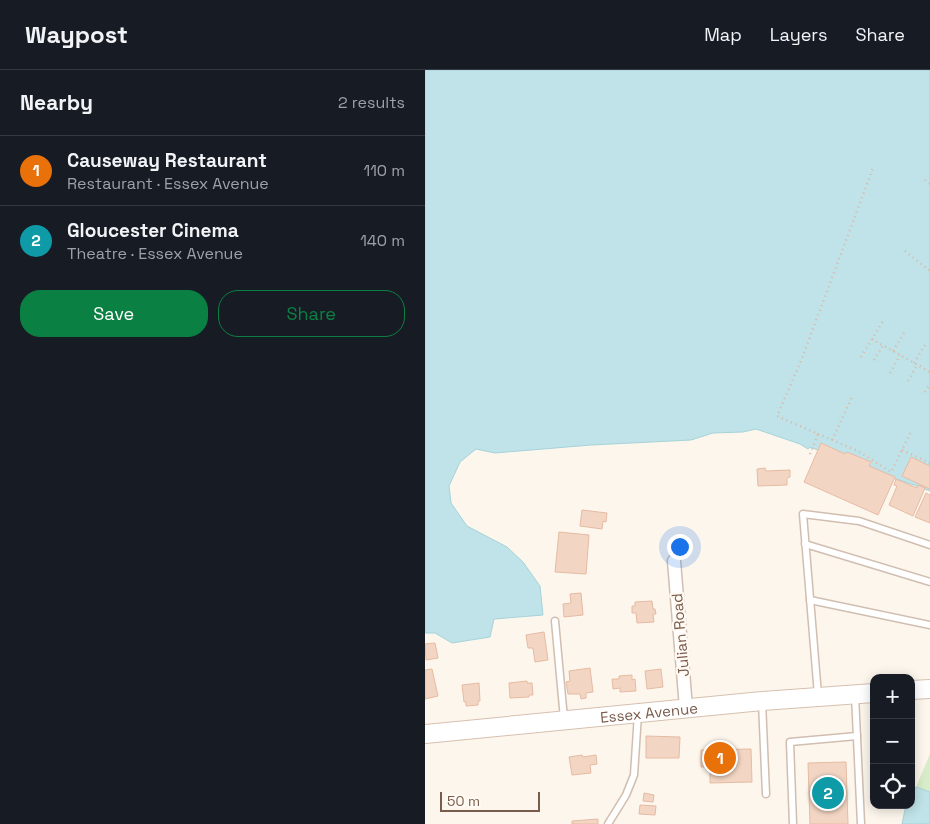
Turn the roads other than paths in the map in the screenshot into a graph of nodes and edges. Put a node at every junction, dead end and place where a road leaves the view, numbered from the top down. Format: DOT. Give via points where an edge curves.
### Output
graph roads {
  1 [pos="805,544"];
  2 [pos="930,545"];
  3 [pos="673,561"];
  4 [pos="930,582"];
  5 [pos="810,600"];
  6 [pos="555,621"];
  7 [pos="930,624"];
  8 [pos="930,689"];
  9 [pos="915,690"];
  10 [pos="870,693"];
  11 [pos="855,694"];
  12 [pos="818,697"];
  13 [pos="762,701"];
  14 [pos="686,708"];
  15 [pos="638,713"];
  16 [pos="564,721"];
  17 [pos="425,734"];
  18 [pos="857,736"];
  19 [pos="766,794"];
  20 [pos="608,824"];
  21 [pos="793,824"];
  22 [pos="861,824"];
  1 -- 2 [label="lane" via="803,514 859,521"];
  1 -- 4 [label="lane"];
  1 -- 5 [label="lane"];
  3 -- 14 [label="street, Julian Road"];
  5 -- 7 [label="lane"];
  5 -- 12 [label="lane"];
  6 -- 16 [label="lane"];
  8 -- 9 [label="street"];
  10 -- 11 [label="street, Essex Avenue"];
  11 -- 12 [label="street, Essex Avenue"];
  11 -- 18 [label="lane"];
  12 -- 13 [label="street, Essex Avenue"];
  13 -- 14 [label="street, Essex Avenue"];
  13 -- 19 [label="lane"];
  14 -- 15 [label="street, Essex Avenue"];
  15 -- 16 [label="street, Essex Avenue"];
  15 -- 20 [label="lane" via="634,775"];
  16 -- 17 [label="street, Essex Avenue"];
  18 -- 21 [label="lane" via="791,742"];
  18 -- 22 [label="lane"];
}
